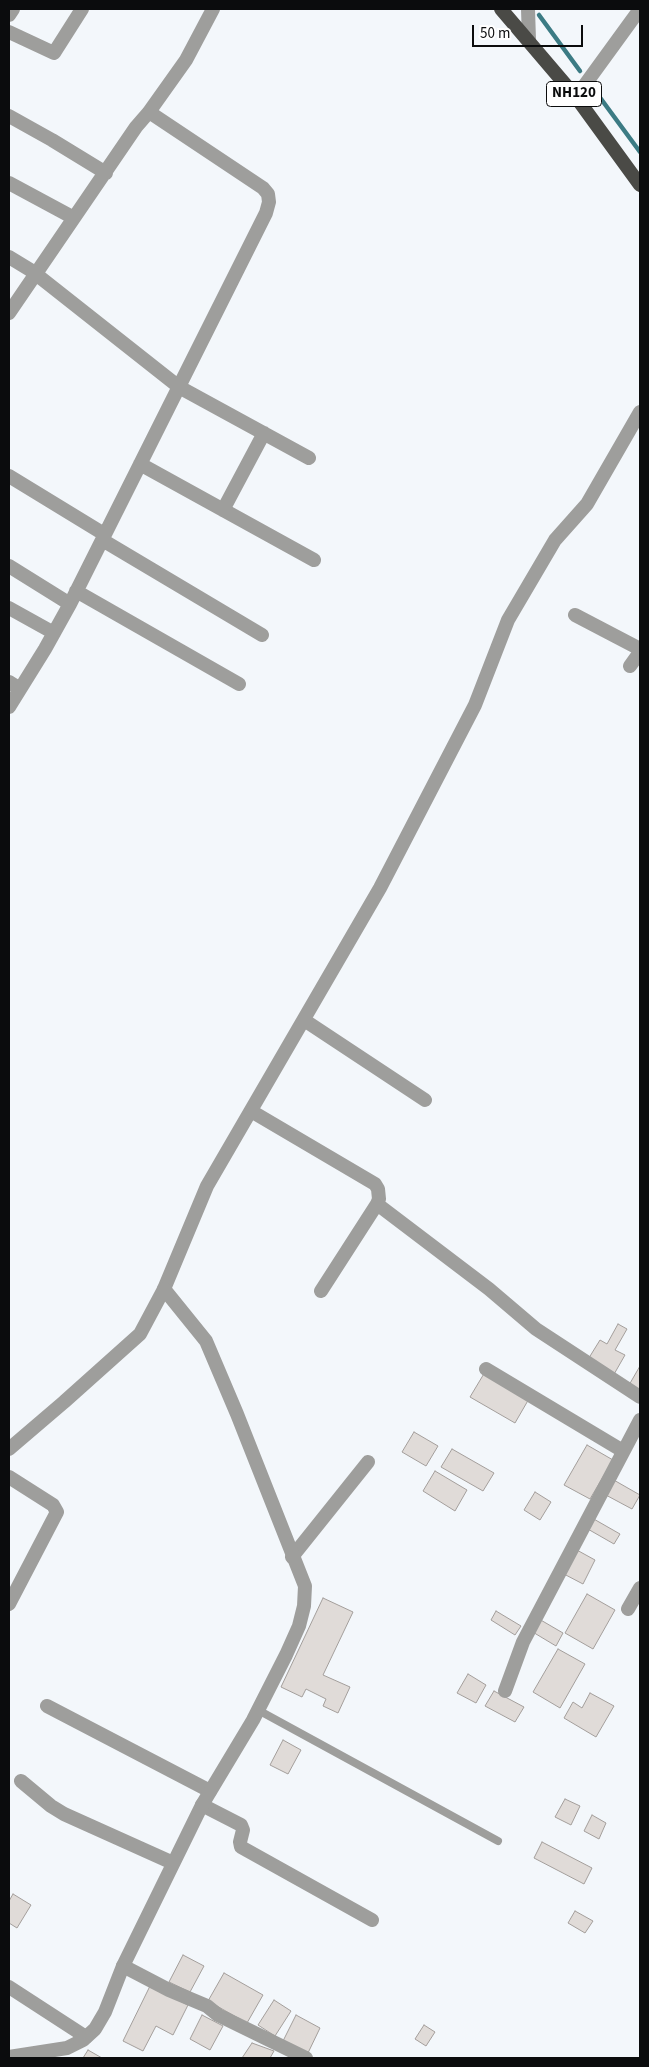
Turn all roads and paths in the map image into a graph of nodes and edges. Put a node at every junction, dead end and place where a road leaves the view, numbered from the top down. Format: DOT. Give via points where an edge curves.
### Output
graph roads {
  1 [pos="13,9"];
  2 [pos="82,9"];
  3 [pos="501,9"];
  4 [pos="528,9"];
  5 [pos="640,9"];
  6 [pos="210,10"];
  7 [pos="9,15"];
  8 [pos="9,32"];
  9 [pos="529,40"];
  10 [pos="576,97"];
  11 [pos="149,112"];
  12 [pos="9,116"];
  13 [pos="106,173"];
  14 [pos="9,183"];
  15 [pos="640,185"];
  16 [pos="74,218"];
  17 [pos="9,257"];
  18 [pos="35,274"];
  19 [pos="9,313"];
  20 [pos="179,387"];
  21 [pos="640,412"];
  22 [pos="264,433"];
  23 [pos="309,458"];
  24 [pos="140,464"];
  25 [pos="9,476"];
  26 [pos="223,510"];
  27 [pos="104,534"];
  28 [pos="314,560"];
  29 [pos="9,566"];
  30 [pos="73,598"];
  31 [pos="9,608"];
  32 [pos="576,615"];
  33 [pos="54,633"];
  34 [pos="262,635"];
  35 [pos="640,650"];
  36 [pos="630,666"];
  37 [pos="240,684"];
  38 [pos="14,685"];
  39 [pos="9,706"];
  40 [pos="304,1020"];
  41 [pos="425,1100"];
  42 [pos="251,1111"];
  43 [pos="377,1204"];
  44 [pos="164,1289"];
  45 [pos="320,1291"];
  46 [pos="486,1369"];
  47 [pos="640,1397"];
  48 [pos="640,1420"];
  49 [pos="9,1449"];
  50 [pos="623,1451"];
  51 [pos="368,1462"];
  52 [pos="9,1477"];
  53 [pos="292,1557"];
  54 [pos="640,1588"];
  55 [pos="9,1604"];
  56 [pos="628,1609"];
  57 [pos="505,1691"];
  58 [pos="47,1706"];
  59 [pos="258,1710"];
  60 [pos="21,1782"];
  61 [pos="210,1791"];
  62 [pos="202,1805"];
  63 [pos="498,1841"];
  64 [pos="173,1863"];
  65 [pos="372,1920"];
  66 [pos="123,1966"];
  67 [pos="9,1987"];
  68 [pos="86,2037"];
  69 [pos="9,2057"];
  70 [pos="306,2058"];
  1 -- 7 [label="street"];
  2 -- 8 [label="street" via="54,53"];
  3 -- 9 [label="highway, NH120"];
  4 -- 9 [label="street"];
  5 -- 10 [label="street"];
  6 -- 11 [label="street" via="186,60"];
  9 -- 10 [label="highway, NH120"];
  10 -- 15 [label="highway, NH120"];
  11 -- 13 [label="street"];
  11 -- 20 [label="street" via="263,188 269,202"];
  12 -- 13 [label="street"];
  13 -- 16 [label="street"];
  14 -- 16 [label="street"];
  16 -- 18 [label="street"];
  17 -- 18 [label="street"];
  18 -- 19 [label="street"];
  18 -- 20 [label="street"];
  20 -- 22 [label="street"];
  20 -- 24 [label="street"];
  21 -- 40 [label="street" via="587,504 555,540 508,620 475,706 380,888"];
  22 -- 23 [label="street"];
  22 -- 26 [label="street"];
  24 -- 26 [label="street"];
  24 -- 27 [label="street"];
  25 -- 27 [label="street"];
  26 -- 28 [label="street"];
  27 -- 30 [label="street"];
  27 -- 34 [label="street" via="104,541"];
  29 -- 30 [label="street"];
  30 -- 33 [label="street"];
  30 -- 37 [label="street"];
  31 -- 33 [label="street"];
  32 -- 35 [label="street"];
  33 -- 38 [label="street"];
  35 -- 36 [label="street"];
  38 -- 39 [label="street"];
  40 -- 41 [label="street"];
  40 -- 42 [label="street"];
  42 -- 43 [label="street" via="375,1184 380,1193"];
  42 -- 44 [label="street" via="207,1186"];
  43 -- 45 [label="street"];
  43 -- 47 [label="street" via="536,1329"];
  44 -- 49 [label="street" via="140,1334"];
  44 -- 53 [label="street" via="206,1341"];
  46 -- 50 [label="street"];
  48 -- 50 [label="street"];
  50 -- 57 [label="street" via="522,1642"];
  51 -- 53 [label="street"];
  52 -- 55 [label="street" via="53,1505 57,1512"];
  53 -- 59 [label="street" via="305,1586 304,1606 299,1626"];
  54 -- 56 [label="street"];
  58 -- 61 [label="street"];
  59 -- 61 [label="street"];
  59 -- 63 [label="lane"];
  60 -- 64 [label="street" via="64,1814"];
  61 -- 62 [label="street"];
  62 -- 64 [label="street"];
  62 -- 65 [label="street" via="241,1825 241,1847"];
  64 -- 66 [label="street"];
  66 -- 68 [label="street" via="105,2012"];
  66 -- 70 [label="street"];
  67 -- 68 [label="street"];
  68 -- 69 [label="street" via="68,2048"];
}
